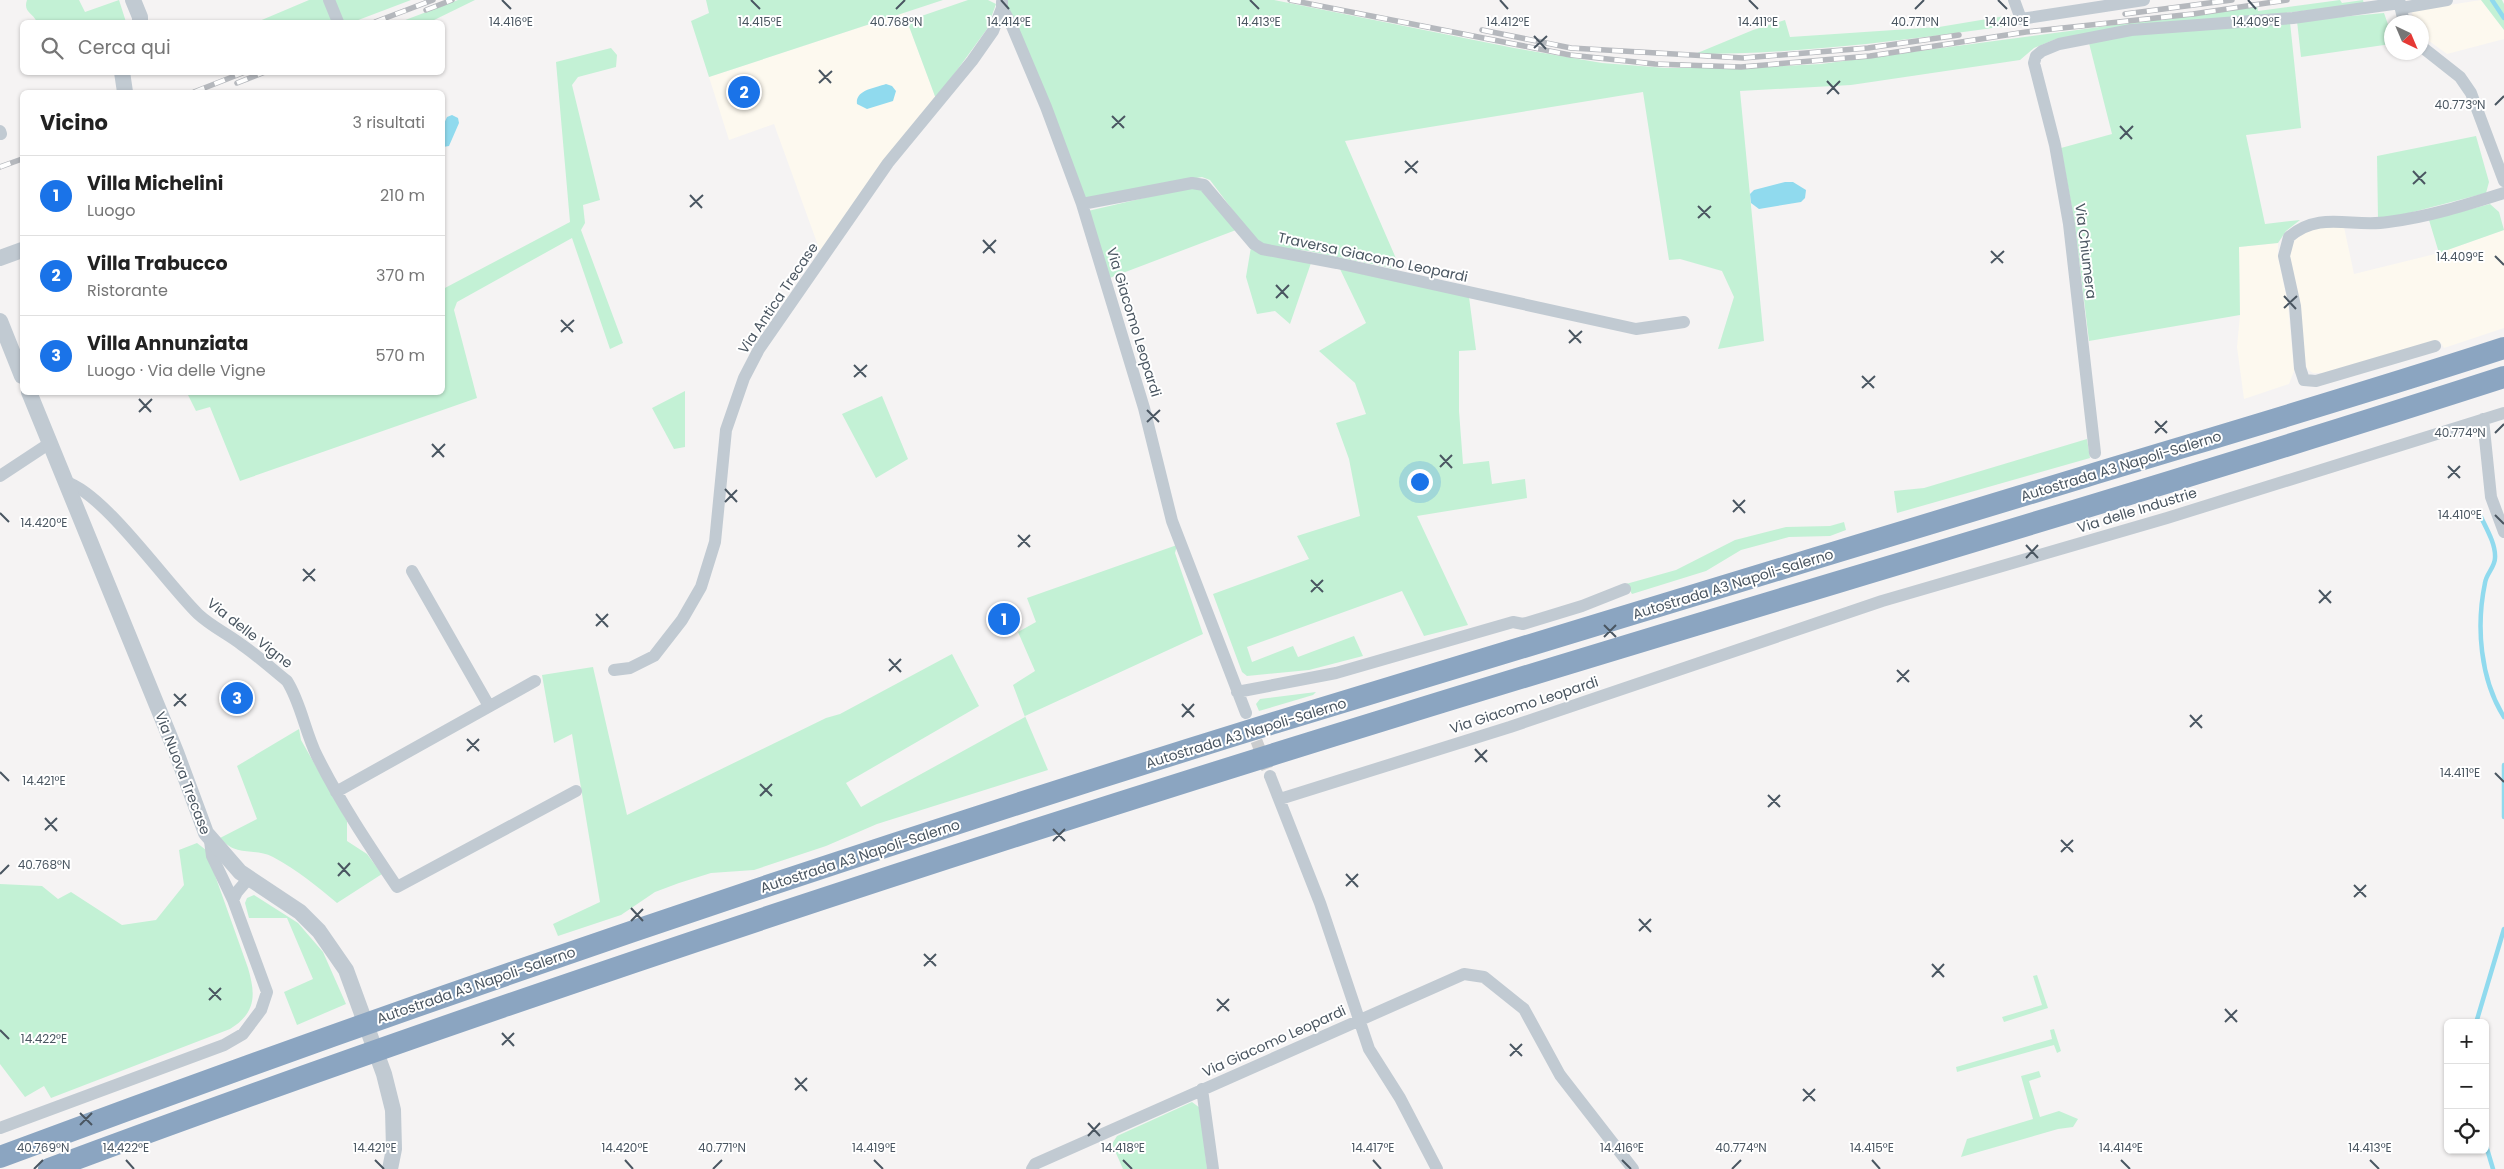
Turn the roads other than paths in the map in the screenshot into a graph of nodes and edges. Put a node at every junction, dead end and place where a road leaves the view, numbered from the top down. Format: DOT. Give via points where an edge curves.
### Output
graph roads {
  1 [pos="133,0"];
  2 [pos="329,0"];
  3 [pos="2014,0"];
  4 [pos="2144,0"];
  5 [pos="2447,0"];
  6 [pos="1002,4"];
  7 [pos="2400,4"];
  8 [pos="139,20"];
  9 [pos="337,20"];
  10 [pos="2429,53"];
  11 [pos="122,75"];
  12 [pos="125,90"];
  13 [pos="2504,181"];
  14 [pos="2504,193"];
  15 [pos="1082,204"];
  16 [pos="20,251"];
  17 [pos="0,258"];
  18 [pos="0,321"];
  19 [pos="1684,322"];
  20 [pos="2436,346"];
  21 [pos="2504,348"];
  22 [pos="20,371"];
  23 [pos="2504,378"];
  24 [pos="30,395"];
  25 [pos="2504,413"];
  26 [pos="2483,419"];
  27 [pos="50,443"];
  28 [pos="2094,453"];
  29 [pos="0,476"];
  30 [pos="66,482"];
  31 [pos="2504,532"];
  32 [pos="412,571"];
  33 [pos="1625,589"];
  34 [pos="1778,636"];
  35 [pos="614,670"];
  36 [pos="535,681"];
  37 [pos="1237,692"];
  38 [pos="489,706"];
  39 [pos="1246,712"];
  40 [pos="1270,776"];
  41 [pos="576,791"];
  42 [pos="336,792"];
  43 [pos="1280,799"];
  44 [pos="210,841"];
  45 [pos="245,875"];
  46 [pos="227,888"];
  47 [pos="233,900"];
  48 [pos="1358,1019"];
  49 [pos="1202,1090"];
  50 [pos="0,1128"];
  51 [pos="0,1157"];
  52 [pos="49,1169"];
  53 [pos="390,1169"];
  54 [pos="1032,1169"];
  55 [pos="1213,1169"];
  56 [pos="1437,1169"];
  57 [pos="1633,1169"];
  1 -- 8 [label="street"];
  2 -- 9 [label="street"];
  3 -- 4 [label="street" via="2021,19"];
  5 -- 7 [label="street"];
  6 -- 15 [label="street, Via Giacomo Leopardi" via="1046,107"];
  6 -- 35 [label="street, Via Antica Trecase" via="993,31 972,61 888,164 759,349 744,378 726,430 715,542 701,586 682,620 654,656 630,668"];
  7 -- 28 [label="street, Via Chiumera" via="2293,18 2132,30 2060,44 2042,50 2036,56 2034,63 2069,224"];
  10 -- 13 [label="street" via="2466,84"];
  11 -- 12 [label="street"];
  14 -- 20 [label="street" via="2452,209 2390,222 2309,223 2289,237 2284,256 2295,306 2300,368 2304,380 2316,381"];
  15 -- 19 [label="street, Traversa Giacomo Leopardi" via="1192,183 1204,185 1254,244 1262,249 1636,328"];
  15 -- 37 [label="street, Via Giacomo Leopardi" via="1144,408 1172,521"];
  16 -- 17 [label="street"];
  18 -- 22 [label="street"];
  21 -- 51 [label="highway, Autostrada A3 Napoli-Salerno" via="1065,789 583,948 256,1062"];
  23 -- 52 [label="highway, Autostrada A3 Napoli-Salerno" via="1403,714 871,882 420,1034"];
  24 -- 27 [label="street, Via Nuova Trecase"];
  25 -- 26 [label="street, Via delle Industrie"];
  26 -- 31 [label="street" via="2491,497"];
  26 -- 34 [label="street, Via delle Industrie" via="2167,518 1882,601"];
  27 -- 29 [label="street"];
  27 -- 30 [label="street, Via Nuova Trecase"];
  30 -- 42 [label="street, Via delle Vigne" via="89,495 198,614 287,681 307,735"];
  30 -- 44 [label="street, Via Nuova Trecase"];
  32 -- 38 [label="street"];
  33 -- 37 [label="street" via="1523,624 1513,622 1322,677"];
  34 -- 43 [label="street, Via Giacomo Leopardi" via="1510,727"];
  36 -- 38 [label="street"];
  37 -- 39 [label="street, Via Giacomo Leopardi"];
  38 -- 42 [label="street"];
  40 -- 43 [label="street, Via Giacomo Leopardi"];
  41 -- 42 [label="street, Via delle Vigne" via="397,887"];
  43 -- 48 [label="street, Via Giacomo Leopardi" via="1330,930"];
  44 -- 45 [label="street, Via Nuova Trecase"];
  44 -- 46 [label="street" via="212,856"];
  45 -- 46 [label="street" via="234,876"];
  45 -- 47 [label="street"];
  45 -- 53 [label="street, Via Nuova Trecase" via="300,912 319,931 346,970 384,1074 392,1110 394,1149"];
  46 -- 47 [label="street"];
  47 -- 50 [label="street" via="267,992 261,1010 243,1034"];
  48 -- 49 [label="street, Via Giacomo Leopardi"];
  48 -- 56 [label="street, Via Giacomo Leopardi" via="1369,1049 1400,1098"];
  48 -- 57 [label="street, Via Giacomo Leopardi" via="1464,974 1484,977 1524,1008 1560,1075"];
  49 -- 54 [label="street, Via Giacomo Leopardi" via="1035,1164"];
  49 -- 55 [label="street, Via Giacomo Leopardi"];
}
